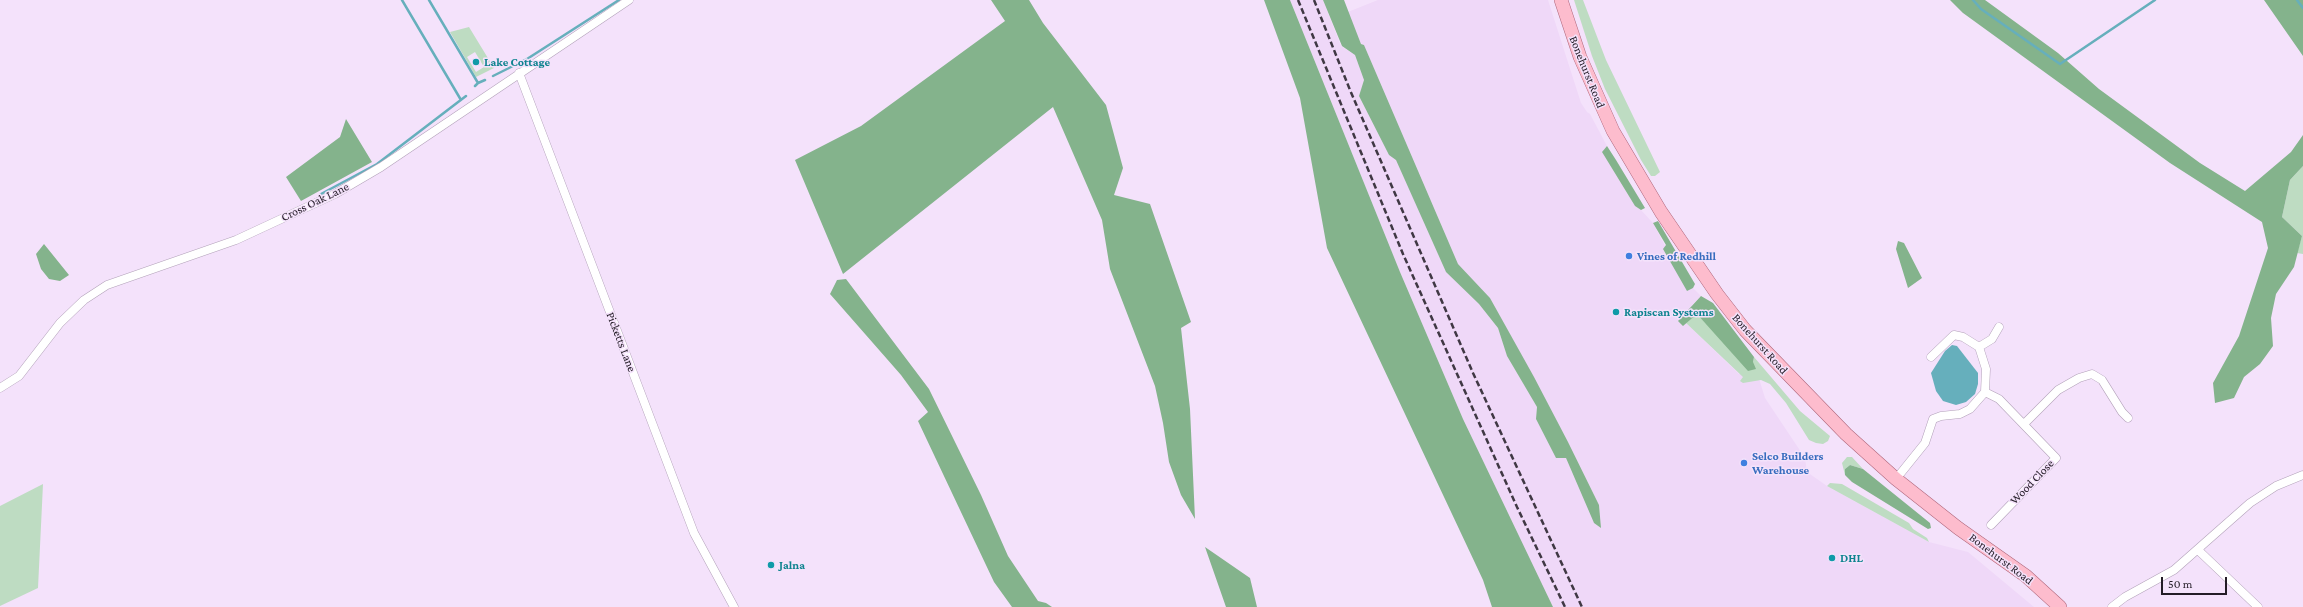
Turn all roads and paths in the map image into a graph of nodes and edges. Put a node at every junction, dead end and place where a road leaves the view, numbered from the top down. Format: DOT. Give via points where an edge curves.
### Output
graph roads {
  1 [pos="629,0"];
  2 [pos="1561,0"];
  3 [pos="519,72"];
  4 [pos="1999,327"];
  5 [pos="1978,347"];
  6 [pos="1931,357"];
  7 [pos="0,388"];
  8 [pos="1985,392"];
  9 [pos="2128,418"];
  10 [pos="2024,424"];
  11 [pos="2303,475"];
  12 [pos="1896,479"];
  13 [pos="1991,525"];
  14 [pos="2198,550"];
  15 [pos="734,607"];
  16 [pos="2060,607"];
  17 [pos="2112,607"];
  18 [pos="2258,607"];
  1 -- 3 [label="street, Cross Oak Lane"];
  2 -- 12 [label="main road, Bonehurst Road" via="1580,57 1609,124 1648,191 1714,290 1745,330 1822,410"];
  3 -- 7 [label="street, Cross Oak Lane" via="381,167 335,194 236,240 107,285 84,300 60,323 19,376"];
  3 -- 15 [label="street, Picketts Lane" via="694,533"];
  4 -- 5 [label="street" via="1992,339"];
  5 -- 6 [label="street" via="1959,335 1954,335"];
  5 -- 8 [label="street" via="1986,369"];
  8 -- 10 [label="street" via="1999,399"];
  8 -- 12 [label="street" via="1974,406 1960,414 1933,419 1925,443"];
  9 -- 10 [label="street" via="2102,380 2092,374 2058,390"];
  10 -- 13 [label="street, Wood Close" via="2056,458"];
  11 -- 14 [label="street" via="2276,486 2250,503"];
  12 -- 16 [label="main road, Bonehurst Road" via="1958,528 2026,576"];
  14 -- 17 [label="street" via="2174,570 2124,597"];
  14 -- 18 [label="street"];
}
